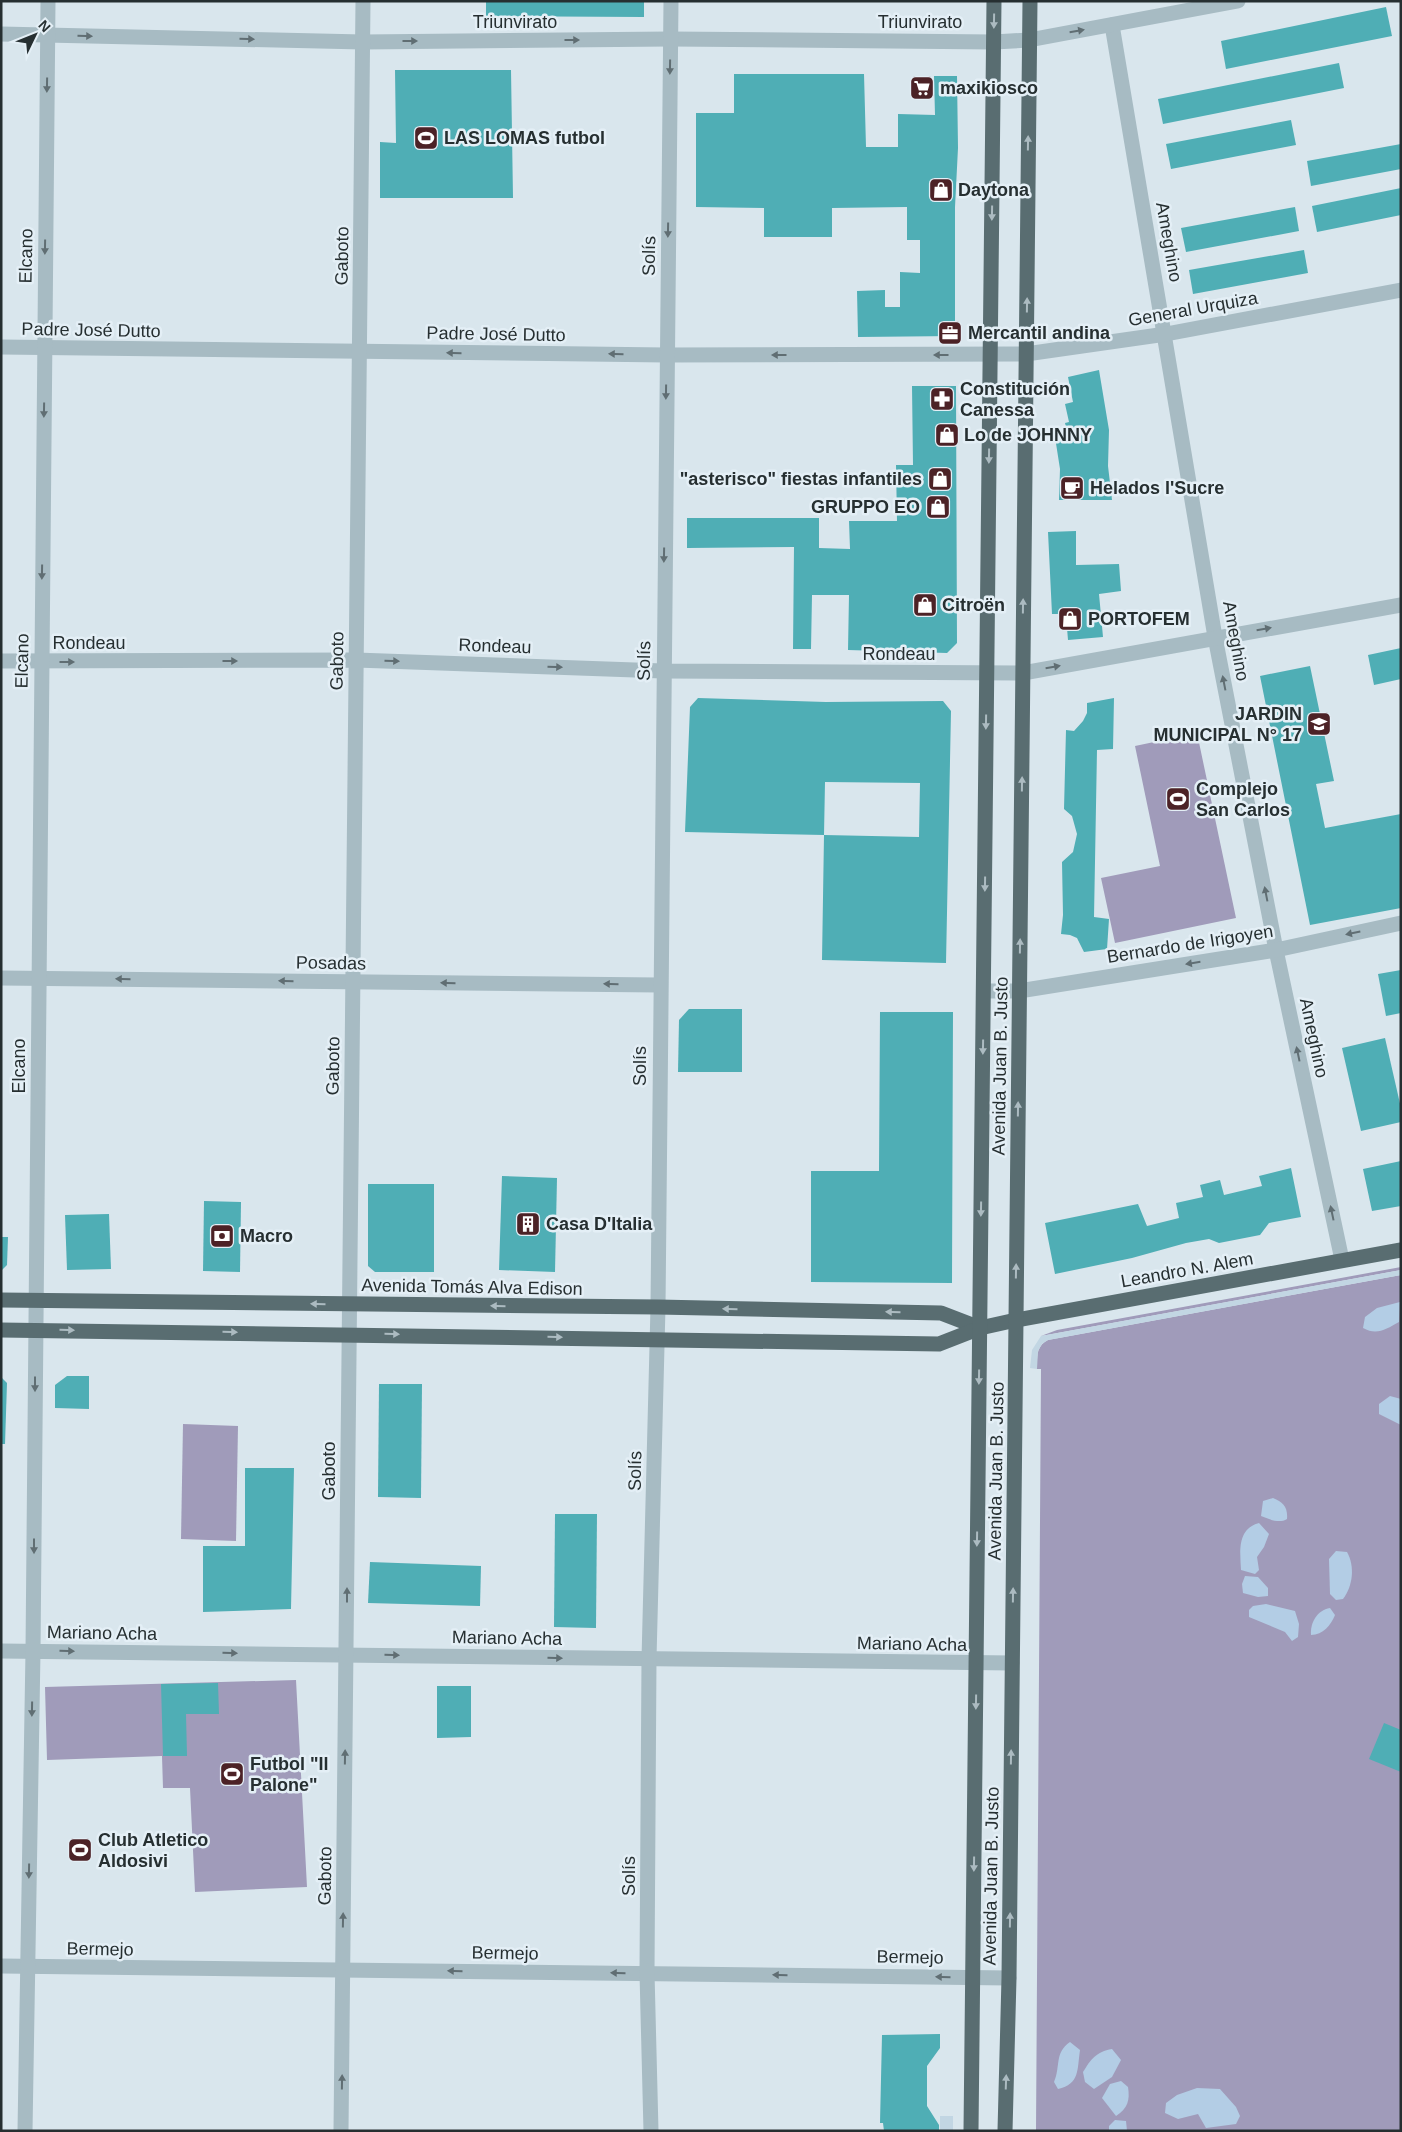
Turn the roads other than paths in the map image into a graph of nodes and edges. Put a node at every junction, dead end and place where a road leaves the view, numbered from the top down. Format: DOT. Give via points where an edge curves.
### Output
graph roads {
  1 [pos="48,1"];
  2 [pos="363,1"];
  3 [pos="671,1"];
  4 [pos="994,1"];
  5 [pos="1030,1"];
  6 [pos="1238,1"];
  7 [pos="1112,24"];
  8 [pos="1,34"];
  9 [pos="48,35"];
  10 [pos="670,39"];
  11 [pos="1029,40"];
  12 [pos="363,42"];
  13 [pos="994,42"];
  14 [pos="1401,290"];
  15 [pos="1166,334"];
  16 [pos="1,347"];
  17 [pos="44,348"];
  18 [pos="360,352"];
  19 [pos="1026,354"];
  20 [pos="666,355"];
  21 [pos="990,355"];
  22 [pos="1401,605"];
  23 [pos="1215,637"];
  24 [pos="356,660"];
  25 [pos="1,661"];
  26 [pos="41,662"];
  27 [pos="663,671"];
  28 [pos="987,673"];
  29 [pos="1023,673"];
  30 [pos="1401,923"];
  31 [pos="1276,950"];
  32 [pos="1,978"];
  33 [pos="38,978"];
  34 [pos="353,982"];
  35 [pos="660,985"];
  36 [pos="984,991"];
  37 [pos="1019,991"];
  38 [pos="1401,1250"];
  39 [pos="1342,1260"];
  40 [pos="1,1300"];
  41 [pos="36,1300"];
  42 [pos="349,1304"];
  43 [pos="658,1308"];
  44 [pos="1016,1320"];
  45 [pos="980,1328"];
  46 [pos="1,1330"];
  47 [pos="36,1330"];
  48 [pos="349,1334"];
  49 [pos="657,1338"];
  50 [pos="1,1651"];
  51 [pos="33,1651"];
  52 [pos="346,1655"];
  53 [pos="649,1659"];
  54 [pos="976,1663"];
  55 [pos="1012,1663"];
  56 [pos="1,1966"];
  57 [pos="28,1967"];
  58 [pos="343,1970"];
  59 [pos="647,1973"];
  60 [pos="973,1977"];
  61 [pos="1009,1978"];
  62 [pos="26,2131"];
  63 [pos="341,2131"];
  64 [pos="651,2131"];
  65 [pos="971,2131"];
  66 [pos="1005,2131"];
  1 -- 9 [label="street, Elcano"];
  2 -- 12 [label="street, Gaboto"];
  3 -- 10 [label="street, Solís"];
  4 -- 13 [label="main road, Avenida Juan B. Justo, one-way"];
  5 -- 11 [label="main road, Avenida Juan B. Justo"];
  6 -- 7 [label="street, Triunvirato"];
  11 -- 7 [label="street, Triunvirato, one-way"];
  7 -- 15 [label="street, Ameghino"];
  8 -- 9 [label="street, Triunvirato"];
  9 -- 12 [label="street, Triunvirato, one-way"];
  9 -- 17 [label="street, Elcano, one-way"];
  12 -- 10 [label="street, Triunvirato, one-way"];
  10 -- 13 [label="street, Triunvirato"];
  10 -- 20 [label="street, Solís, one-way"];
  11 -- 13 [label="street, Triunvirato"];
  19 -- 11 [label="main road, Avenida Juan B. Justo, one-way"];
  12 -- 18 [label="street, Gaboto"];
  13 -- 21 [label="main road, Avenida Juan B. Justo, one-way"];
  14 -- 15 [label="street, General Urquiza"];
  15 -- 19 [label="street, General Urquiza"];
  15 -- 23 [label="street, Ameghino"];
  16 -- 17 [label="street, Padre José Dutto"];
  17 -- 18 [label="street, Padre José Dutto"];
  17 -- 26 [label="street, Elcano, one-way"];
  20 -- 18 [label="street, Padre José Dutto, one-way"];
  18 -- 24 [label="street, Gaboto"];
  19 -- 21 [label="street, General Urquiza"];
  29 -- 19 [label="main road, Avenida Juan B. Justo, one-way"];
  21 -- 20 [label="street, Padre José Dutto, one-way"];
  20 -- 27 [label="street, Solís, one-way"];
  21 -- 28 [label="main road, Avenida Juan B. Justo, one-way"];
  23 -- 22 [label="street, Rondeau, one-way"];
  29 -- 23 [label="street, Rondeau, one-way"];
  31 -- 23 [label="street, Ameghino, one-way"];
  26 -- 24 [label="street, Rondeau, one-way"];
  24 -- 27 [label="street, Rondeau, one-way"];
  24 -- 34 [label="street, Gaboto"];
  25 -- 26 [label="street, Rondeau"];
  26 -- 33 [label="street, Elcano"];
  27 -- 28 [label="street, Rondeau"];
  27 -- 35 [label="street, Solís"];
  28 -- 29 [label="street, Rondeau"];
  28 -- 36 [label="main road, Avenida Juan B. Justo, one-way"];
  37 -- 29 [label="main road, Avenida Juan B. Justo, one-way"];
  30 -- 31 [label="street, Bernardo de Irigoyen, one-way"];
  31 -- 37 [label="street, Bernardo de Irigoyen, one-way"];
  39 -- 31 [label="street, Ameghino, one-way"];
  32 -- 33 [label="street, Posadas"];
  34 -- 33 [label="street, Posadas, one-way"];
  33 -- 41 [label="street, Elcano"];
  35 -- 34 [label="street, Posadas, one-way"];
  34 -- 42 [label="street, Gaboto"];
  35 -- 43 [label="street, Solís"];
  36 -- 37 [label="street, Bernardo de Irigoyen"];
  36 -- 45 [label="main road, Avenida Juan B. Justo, one-way"];
  44 -- 37 [label="main road, Avenida Juan B. Justo, one-way"];
  38 -- 39 [label="main road, Leandro N. Alem"];
  39 -- 44 [label="main road, Leandro N. Alem"];
  40 -- 41 [label="main road, Avenida Tomás Alva Edison"];
  42 -- 41 [label="main road, Avenida Tomás Alva Edison, one-way"];
  41 -- 47 [label="street, Elcano"];
  43 -- 42 [label="main road, Avenida Tomás Alva Edison, one-way"];
  42 -- 48 [label="street, Gaboto"];
  45 -- 43 [label="main road, Avenida Tomás Alva Edison, one-way" via="941,1313"];
  43 -- 49 [label="street, Solís"];
  44 -- 45 [label="main road, Leandro N. Alem"];
  55 -- 44 [label="main road, Avenida Juan B. Justo, one-way"];
  45 -- 49 [label="main road, Leandro N. Alem" via="939,1344"];
  45 -- 54 [label="main road, Avenida Juan B. Justo, one-way"];
  46 -- 47 [label="main road"];
  47 -- 48 [label="main road, one-way"];
  47 -- 51 [label="street, Elcano, one-way"];
  48 -- 49 [label="main road, one-way"];
  52 -- 48 [label="street, Gaboto, one-way"];
  49 -- 53 [label="street, Solís"];
  50 -- 51 [label="street, Mariano Acha"];
  51 -- 52 [label="street, Mariano Acha, one-way"];
  51 -- 57 [label="street, Elcano, one-way"];
  52 -- 53 [label="street, Mariano Acha, one-way"];
  58 -- 52 [label="street, Gaboto, one-way"];
  53 -- 54 [label="street, Mariano Acha"];
  53 -- 59 [label="street, Solís"];
  54 -- 55 [label="street, Mariano Acha"];
  54 -- 60 [label="main road, Avenida Juan B. Justo, one-way"];
  61 -- 55 [label="main road, Avenida Juan B. Justo, one-way"];
  56 -- 57 [label="street, Bermejo"];
  57 -- 58 [label="street, Bermejo"];
  57 -- 62 [label="street, Elcano"];
  59 -- 58 [label="street, Bermejo, one-way"];
  63 -- 58 [label="street, Gaboto, one-way"];
  60 -- 59 [label="street, Bermejo, one-way"];
  59 -- 64 [label="street, Solís"];
  60 -- 61 [label="street, Bermejo"];
  60 -- 65 [label="main road, Avenida Juan B. Justo"];
  66 -- 61 [label="main road, Avenida Juan B. Justo, one-way"];
}
